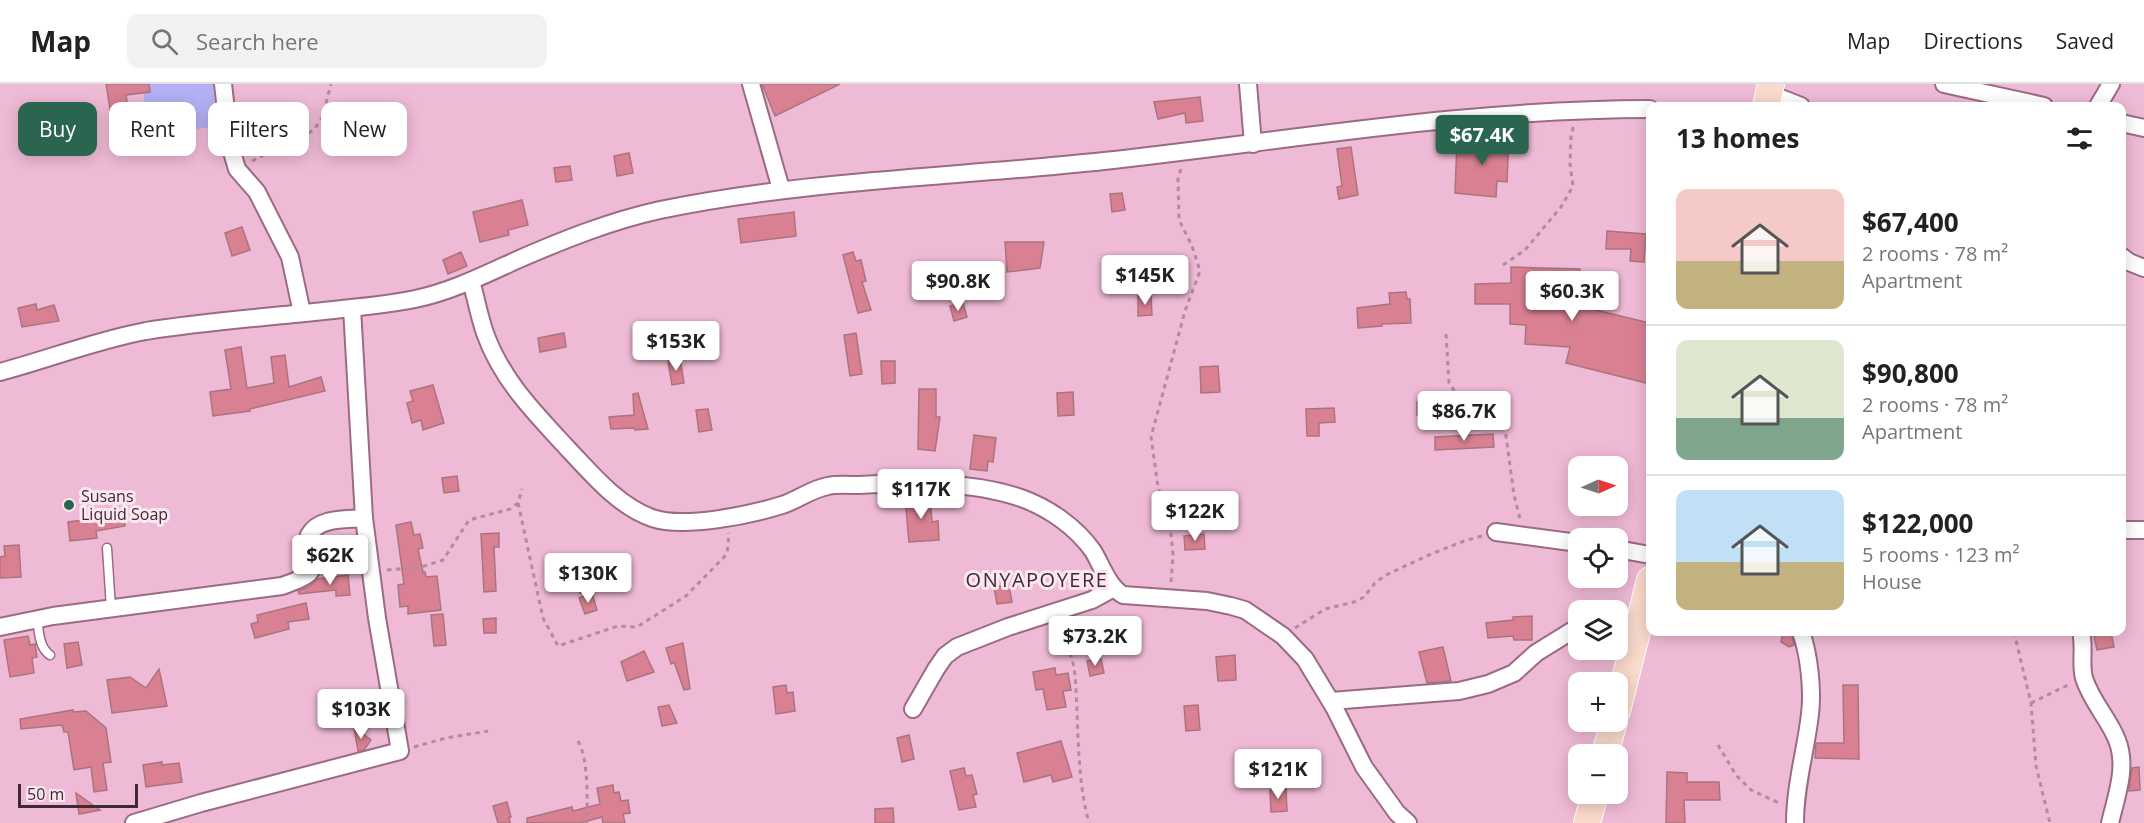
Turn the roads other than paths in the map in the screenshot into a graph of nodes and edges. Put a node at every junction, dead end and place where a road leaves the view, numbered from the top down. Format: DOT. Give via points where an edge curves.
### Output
graph roads {
  1 [pos="223,84"];
  2 [pos="751,84"];
  3 [pos="1248,84"];
  4 [pos="1944,84"];
  5 [pos="2111,84"];
  6 [pos="1768,94"];
  7 [pos="1790,102"];
  8 [pos="2013,102"];
  9 [pos="2100,102"];
  10 [pos="1646,109"];
  11 [pos="2126,124"];
  12 [pos="2144,128"];
  13 [pos="1253,144"];
  14 [pos="781,189"];
  15 [pos="2126,260"];
  16 [pos="2144,268"];
  17 [pos="471,281"];
  18 [pos="352,308"];
  19 [pos="302,313"];
  20 [pos="0,372"];
  21 [pos="364,518"];
  22 [pos="2126,530"];
  23 [pos="2144,530"];
  24 [pos="1496,532"];
  25 [pos="1568,542"];
  26 [pos="107,548"];
  27 [pos="1628,551"];
  28 [pos="1646,554"];
  29 [pos="1114,588"];
  30 [pos="1646,597"];
  31 [pos="111,608"];
  32 [pos="37,618"];
  33 [pos="0,627"];
  34 [pos="1628,628"];
  35 [pos="1568,633"];
  36 [pos="1802,636"];
  37 [pos="2081,636"];
  38 [pos="50,655"];
  39 [pos="1331,701"];
  40 [pos="913,709"];
  41 [pos="1592,804"];
  42 [pos="1795,817"];
  43 [pos="134,823"];
  44 [pos="1408,823"];
  45 [pos="1587,823"];
  46 [pos="2110,823"];
  1 -- 19 [label="street" via="230,145 237,169 257,192 290,257"];
  2 -- 14 [label="street"];
  3 -- 13 [label="street"];
  4 -- 8 [label="street"];
  5 -- 9 [label="street"];
  6 -- 7 [label="street"];
  10 -- 13 [label="street" via="1579,109 1411,122"];
  11 -- 12 [label="street"];
  13 -- 14 [label="street" via="1021,170"];
  14 -- 17 [label="street" via="655,211 608,224"];
  15 -- 16 [label="street"];
  17 -- 18 [label="street" via="420,298"];
  17 -- 29 [label="street" via="485,334 510,382 540,420 599,481 650,518 668,523 719,519 781,505 830,485 907,483 993,491 1044,508 1078,532"];
  18 -- 19 [label="street"];
  18 -- 21 [label="street"];
  19 -- 20 [label="street" via="141,332"];
  21 -- 31 [label="street" via="328,521 315,527 309,535 310,573 282,586"];
  21 -- 43 [label="street" via="400,751"];
  22 -- 23 [label="street"];
  24 -- 25 [label="street"];
  26 -- 31 [label="lane"];
  27 -- 28 [label="street"];
  29 -- 39 [label="street" via="1129,596 1207,601 1251,614 1305,659"];
  29 -- 40 [label="street" via="1092,600 957,647 945,656"];
  30 -- 34 [label="main road"];
  31 -- 32 [label="street"];
  32 -- 33 [label="street"];
  32 -- 38 [label="lane" via="44,650"];
  35 -- 39 [label="street" via="1536,653 1514,673 1488,684 1459,691"];
  36 -- 42 [label="street" via="1810,713 1798,774"];
  37 -- 46 [label="street" via="2084,677 2121,754 2121,775"];
  39 -- 44 [label="street" via="1364,767"];
  41 -- 45 [label="main road"];
}
